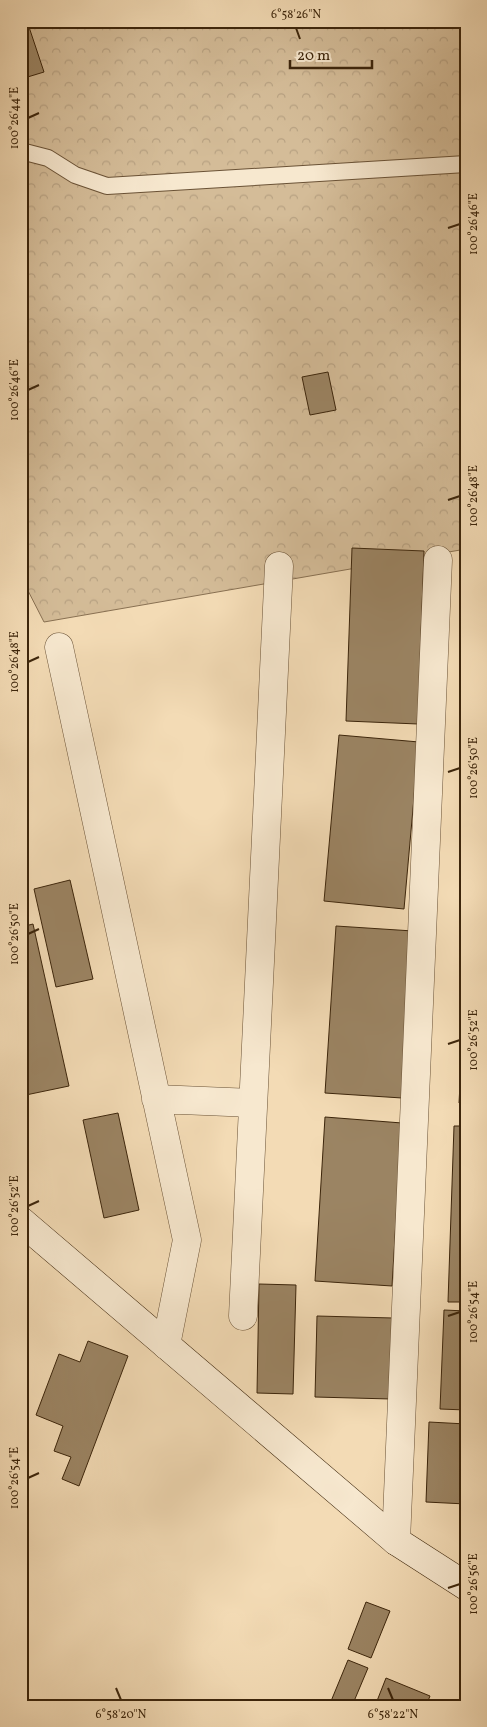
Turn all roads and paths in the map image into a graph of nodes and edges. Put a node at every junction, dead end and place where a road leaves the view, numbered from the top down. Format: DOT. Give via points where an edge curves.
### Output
graph roads {
  1 [pos="21,151"];
  2 [pos="466,164"];
  3 [pos="438,560"];
  4 [pos="279,566"];
  5 [pos="59,647"];
  6 [pos="156,1099"];
  7 [pos="253,1103"];
  8 [pos="21,1222"];
  9 [pos="243,1316"];
  10 [pos="166,1345"];
  11 [pos="396,1541"];
  12 [pos="466,1586"];
  1 -- 2 [label="lane" via="48,158 74,175 107,186"];
  3 -- 11 [label="street"];
  4 -- 7 [label="street"];
  5 -- 6 [label="street"];
  6 -- 7 [label="street"];
  6 -- 10 [label="street" via="187,1240"];
  7 -- 9 [label="street"];
  8 -- 10 [label="street"];
  10 -- 11 [label="street"];
  11 -- 12 [label="street"];
}
